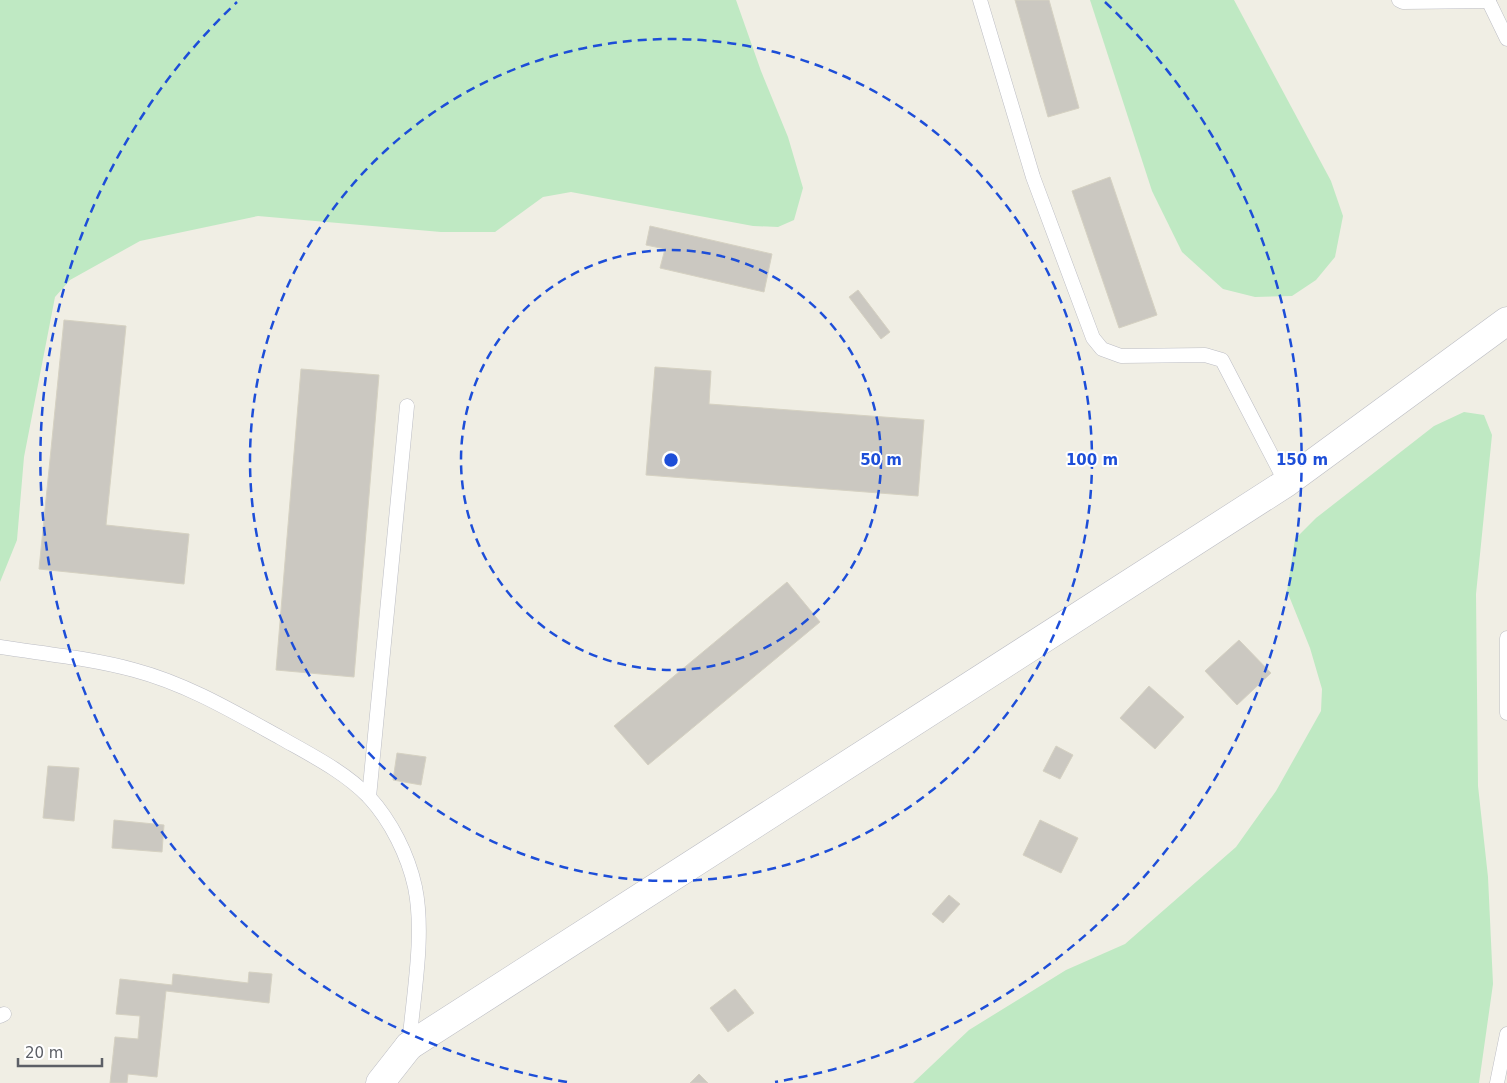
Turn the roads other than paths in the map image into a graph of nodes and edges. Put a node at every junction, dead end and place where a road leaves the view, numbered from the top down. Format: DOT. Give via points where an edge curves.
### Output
graph roads {
  1 [pos="980,0"];
  2 [pos="1399,0"];
  3 [pos="1488,1"];
  4 [pos="1507,39"];
  5 [pos="1507,321"];
  6 [pos="407,406"];
  7 [pos="1286,483"];
  8 [pos="1507,638"];
  9 [pos="0,648"];
  10 [pos="1507,713"];
  11 [pos="368,797"];
  12 [pos="1507,1034"];
  13 [pos="409,1046"];
  14 [pos="380,1083"];
  15 [pos="1497,1083"];
  1 -- 7 [label="lane" via="1033,177 1093,338 1102,349 1121,356 1205,355 1222,360"];
  2 -- 3 [label="lane"];
  3 -- 4 [label="lane"];
  5 -- 7 [label="street"];
  6 -- 11 [label="lane"];
  7 -- 13 [label="street"];
  8 -- 10 [label="lane"];
  9 -- 11 [label="lane" via="75,658 134,670 176,683 300,749 340,773"];
  11 -- 13 [label="lane" via="392,828 415,888 418,934"];
  12 -- 15 [label="lane"];
  13 -- 14 [label="street"];
}
